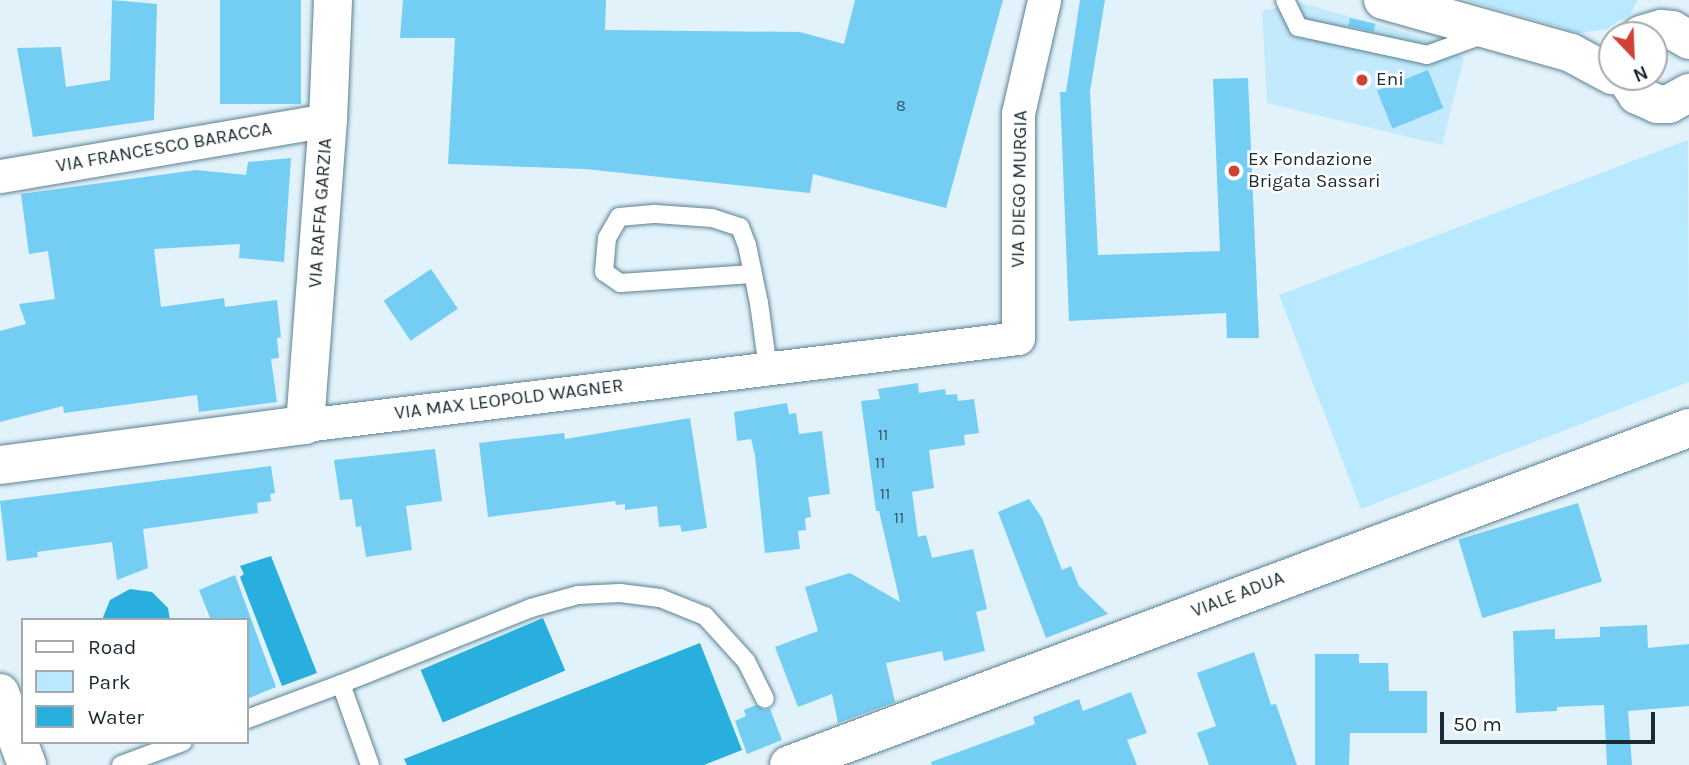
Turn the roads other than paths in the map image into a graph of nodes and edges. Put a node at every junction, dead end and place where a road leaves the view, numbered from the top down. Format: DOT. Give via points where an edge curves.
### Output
graph roads {
  1 [pos="332,0"];
  2 [pos="1044,0"];
  3 [pos="1285,0"];
  4 [pos="1382,0"];
  5 [pos="1668,28"];
  6 [pos="1494,31"];
  7 [pos="1689,40"];
  8 [pos="1598,49"];
  9 [pos="1572,53"];
  10 [pos="1598,67"];
  11 [pos="1638,91"];
  12 [pos="1689,94"];
  13 [pos="328,120"];
  14 [pos="0,176"];
  15 [pos="752,274"];
  16 [pos="1018,338"];
  17 [pos="766,355"];
  18 [pos="305,425"];
  19 [pos="1689,428"];
  20 [pos="0,465"];
  21 [pos="341,684"];
  22 [pos="0,694"];
  23 [pos="765,699"];
  24 [pos="248,719"];
  25 [pos="178,744"];
  26 [pos="27,765"];
  27 [pos="121,765"];
  28 [pos="370,765"];
  29 [pos="789,765"];
  1 -- 13 [label="main road, VIA RAFFA GARZIA"];
  2 -- 16 [label="street, VIA DIEGO MURGIA" via="1018,113"];
  3 -- 6 [label="lane" via="1298,27 1427,55"];
  4 -- 6 [label="main road"];
  5 -- 7 [label="main road"];
  6 -- 9 [label="main road"];
  8 -- 9 [label="main road"];
  9 -- 10 [label="main road"];
  11 -- 12 [label="main road" via="1657,104"];
  13 -- 14 [label="street, VIA FRANCESCO BARACCA"];
  13 -- 18 [label="main road, VIA RAFFA GARZIA"];
  15 -- 15 [label="lane" via="740,227 712,218 619,217 607,237 604,272 620,283"];
  15 -- 17 [label="lane"];
  16 -- 17 [label="street, VIA MAX LEOPOLD WAGNER"];
  17 -- 18 [label="street, VIA MAX LEOPOLD WAGNER"];
  18 -- 20 [label="main road, VIA MAX LEOPOLD WAGNER"];
  19 -- 29 [label="main road, VIALE ADUA"];
  21 -- 23 [label="lane" via="531,608 578,595 620,593 660,598 705,616 746,660"];
  21 -- 24 [label="lane"];
  21 -- 28 [label="lane"];
  22 -- 26 [label="main road"];
  25 -- 27 [label="lane"];
}
